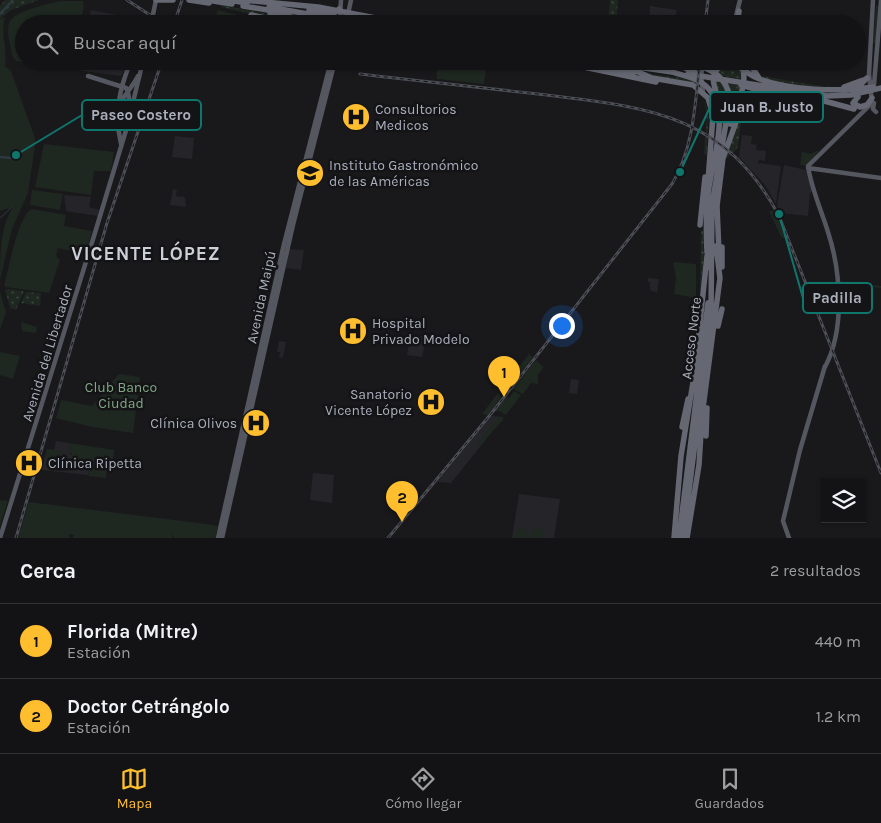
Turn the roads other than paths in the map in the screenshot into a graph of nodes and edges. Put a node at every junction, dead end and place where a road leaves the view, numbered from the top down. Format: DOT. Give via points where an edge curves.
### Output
graph roads {
  1 [pos="189,0"];
  2 [pos="197,0"];
  3 [pos="207,0"];
  4 [pos="243,0"];
  5 [pos="272,0"];
  6 [pos="341,0"];
  7 [pos="349,0"];
  8 [pos="741,0"];
  9 [pos="873,0"];
  10 [pos="160,1"];
  11 [pos="881,1"];
  12 [pos="225,2"];
  13 [pos="216,3"];
  14 [pos="298,5"];
  15 [pos="263,6"];
  16 [pos="278,6"];
  17 [pos="330,11"];
  18 [pos="349,11"];
  19 [pos="739,11"];
  20 [pos="155,15"];
  21 [pos="278,15"];
  22 [pos="283,15"];
  23 [pos="284,15"];
  24 [pos="299,15"];
  25 [pos="340,15"];
  26 [pos="341,15"];
  27 [pos="343,15"];
  28 [pos="352,15"];
  29 [pos="357,15"];
  30 [pos="739,15"];
  31 [pos="740,15"];
  32 [pos="871,44"];
  33 [pos="878,45"];
  34 [pos="881,52"];
  35 [pos="128,70"];
  36 [pos="140,70"];
  37 [pos="141,70"];
  38 [pos="329,70"];
  39 [pos="332,70"];
  40 [pos="593,70"];
  41 [pos="621,70"];
  42 [pos="633,70"];
  43 [pos="656,70"];
  44 [pos="663,70"];
  45 [pos="686,70"];
  46 [pos="706,70"];
  47 [pos="711,70"];
  48 [pos="718,70"];
  49 [pos="743,70"];
  50 [pos="747,70"];
  51 [pos="751,70"];
  52 [pos="88,75"];
  53 [pos="693,77"];
  54 [pos="706,77"];
  55 [pos="763,80"];
  56 [pos="741,82"];
  57 [pos="750,82"];
  58 [pos="881,87"];
  59 [pos="829,89"];
  60 [pos="805,90"];
  61 [pos="873,90"];
  62 [pos="129,92"];
  63 [pos="703,92"];
  64 [pos="796,94"];
  65 [pos="858,97"];
  66 [pos="813,98"];
  67 [pos="741,99"];
  68 [pos="854,109"];
  69 [pos="130,112"];
  70 [pos="731,114"];
  71 [pos="116,117"];
  72 [pos="128,120"];
  73 [pos="718,139"];
  74 [pos="710,142"];
  75 [pos="121,146"];
  76 [pos="726,149"];
  77 [pos="716,159"];
  78 [pos="808,168"];
  79 [pos="881,178"];
  80 [pos="711,193"];
  81 [pos="700,225"];
  82 [pos="707,254"];
  83 [pos="698,304"];
  84 [pos="722,309"];
  85 [pos="713,317"];
  86 [pos="696,367"];
  87 [pos="709,371"];
  88 [pos="682,427"];
  89 [pos="706,436"];
  90 [pos="681,449"];
  91 [pos="704,450"];
  92 [pos="700,460"];
  93 [pos="677,462"];
  94 [pos="14,499"];
  95 [pos="682,503"];
  96 [pos="9,509"];
  97 [pos="686,510"];
  98 [pos="677,515"];
  99 [pos="690,523"];
  100 [pos="687,537"];
  101 [pos="0,538"];
  102 [pos="218,538"];
  103 [pos="222,538"];
  104 [pos="674,538"];
  105 [pos="678,538"];
  106 [pos="789,538"];
  1 -- 13 [label="highway"];
  2 -- 3 [label="highway"];
  3 -- 13 [label="highway"];
  4 -- 14 [label="highway"];
  5 -- 14 [label="highway"];
  6 -- 25 [label="main road"];
  7 -- 18 [label="main road"];
  7 -- 26 [label="main road"];
  8 -- 19 [label="main road"];
  8 -- 31 [label="main road"];
  9 -- 11 [label="main road"];
  9 -- 32 [label="main road"];
  10 -- 20 [label="main road"];
  11 -- 33 [label="main road"];
  12 -- 13 [label="highway"];
  12 -- 15 [label="highway"];
  12 -- 21 [label="highway"];
  12 -- 22 [label="highway"];
  14 -- 17 [label="highway"];
  15 -- 16 [label="highway"];
  15 -- 23 [label="highway"];
  16 -- 17 [label="highway"];
  16 -- 24 [label="highway"];
  17 -- 29 [label="highway"];
  18 -- 27 [label="main road"];
  18 -- 28 [label="highway"];
  19 -- 30 [label="highway"];
  32 -- 33 [label="main road"];
  32 -- 61 [label="main road"];
  33 -- 34 [label="main road"];
  33 -- 61 [label="main road"];
  35 -- 71 [label="main road, Avenida del Libertador"];
  36 -- 62 [label="main road" via="120,105 122,113 128,109"];
  37 -- 69 [label="main road, Avenida del Libertador"];
  38 -- 102 [label="main road, Avenida Maipú" via="285,238"];
  39 -- 103 [label="main road, Avenida Maipú" via="291,232"];
  40 -- 53 [label="highway" via="638,79"];
  41 -- 53 [label="highway"];
  42 -- 53 [label="highway" via="652,78"];
  43 -- 53 [label="highway"];
  44 -- 53 [label="highway"];
  45 -- 53 [label="highway"];
  46 -- 54 [label="main road"];
  47 -- 70 [label="highway" via="724,82"];
  48 -- 73 [label="highway" via="714,74 722,112"];
  49 -- 67 [label="highway"];
  50 -- 55 [label="highway"];
  51 -- 55 [label="highway"];
  52 -- 62 [label="main road" via="125,86"];
  53 -- 54 [label="highway"];
  53 -- 73 [label="highway" via="707,87 717,105"];
  53 -- 74 [label="highway" via="713,110"];
  54 -- 56 [label="highway"];
  54 -- 63 [label="main road"];
  54 -- 73 [label="highway"];
  55 -- 59 [label="highway"];
  56 -- 57 [label="highway"];
  56 -- 64 [label="highway" via="767,92"];
  57 -- 60 [label="highway"];
  57 -- 64 [label="highway"];
  58 -- 61 [label="highway"];
  58 -- 64 [label="highway" via="845,96"];
  58 -- 65 [label="highway"];
  59 -- 60 [label="highway" via="865,81 854,90"];
  59 -- 61 [label="highway"];
  60 -- 61 [label="highway" via="844,93"];
  61 -- 65 [label="highway" via="867,105 860,108 853,103"];
  61 -- 78 [label="main road" via="870,111 836,137"];
  62 -- 69 [label="main road"];
  63 -- 74 [label="highway" via="709,112"];
  64 -- 66 [label="highway"];
  64 -- 67 [label="highway" via="762,90"];
  65 -- 66 [label="highway"];
  66 -- 68 [label="highway"];
  67 -- 70 [label="highway"];
  67 -- 76 [label="highway"];
  69 -- 72 [label="main road, Avenida del Libertador"];
  70 -- 76 [label="highway"];
  70 -- 77 [label="highway"];
  71 -- 72 [label="main road" via="121,126"];
  71 -- 75 [label="main road, Avenida del Libertador"];
  72 -- 75 [label="main road, Avenida del Libertador"];
  73 -- 77 [label="highway, Acceso Norte"];
  74 -- 77 [label="highway"];
  75 -- 96 [label="main road, Avenida del Libertador"];
  76 -- 77 [label="highway"];
  77 -- 80 [label="highway, Acceso Norte"];
  77 -- 81 [label="highway" via="705,173"];
  77 -- 85 [label="highway" via="719,251"];
  78 -- 79 [label="main road"];
  78 -- 106 [label="main road" via="832,244 839,322 800,450 783,521"];
  80 -- 82 [label="highway, Acceso Norte"];
  80 -- 85 [label="highway, Acceso Norte"];
  80 -- 85 [label="highway" via="720,265"];
  82 -- 86 [label="highway"];
  82 -- 95 [label="highway, Acceso Norte" via="710,263 708,303"];
  83 -- 86 [label="highway"];
  84 -- 87 [label="highway"];
  85 -- 87 [label="highway"];
  85 -- 97 [label="highway, Acceso Norte"];
  86 -- 88 [label="highway"];
  86 -- 98 [label="highway" via="681,452"];
  87 -- 89 [label="highway"];
  87 -- 99 [label="highway"];
  90 -- 95 [label="highway"];
  91 -- 92 [label="highway"];
  92 -- 97 [label="highway"];
  92 -- 99 [label="highway"];
  93 -- 98 [label="highway"];
  94 -- 96 [label="main road" via="13,507"];
  95 -- 105 [label="highway, Acceso Norte"];
  96 -- 101 [label="main road, Avenida del Libertador"];
  97 -- 100 [label="highway, Acceso Norte"];
  98 -- 104 [label="highway"];
  99 -- 100 [label="highway"];
}
